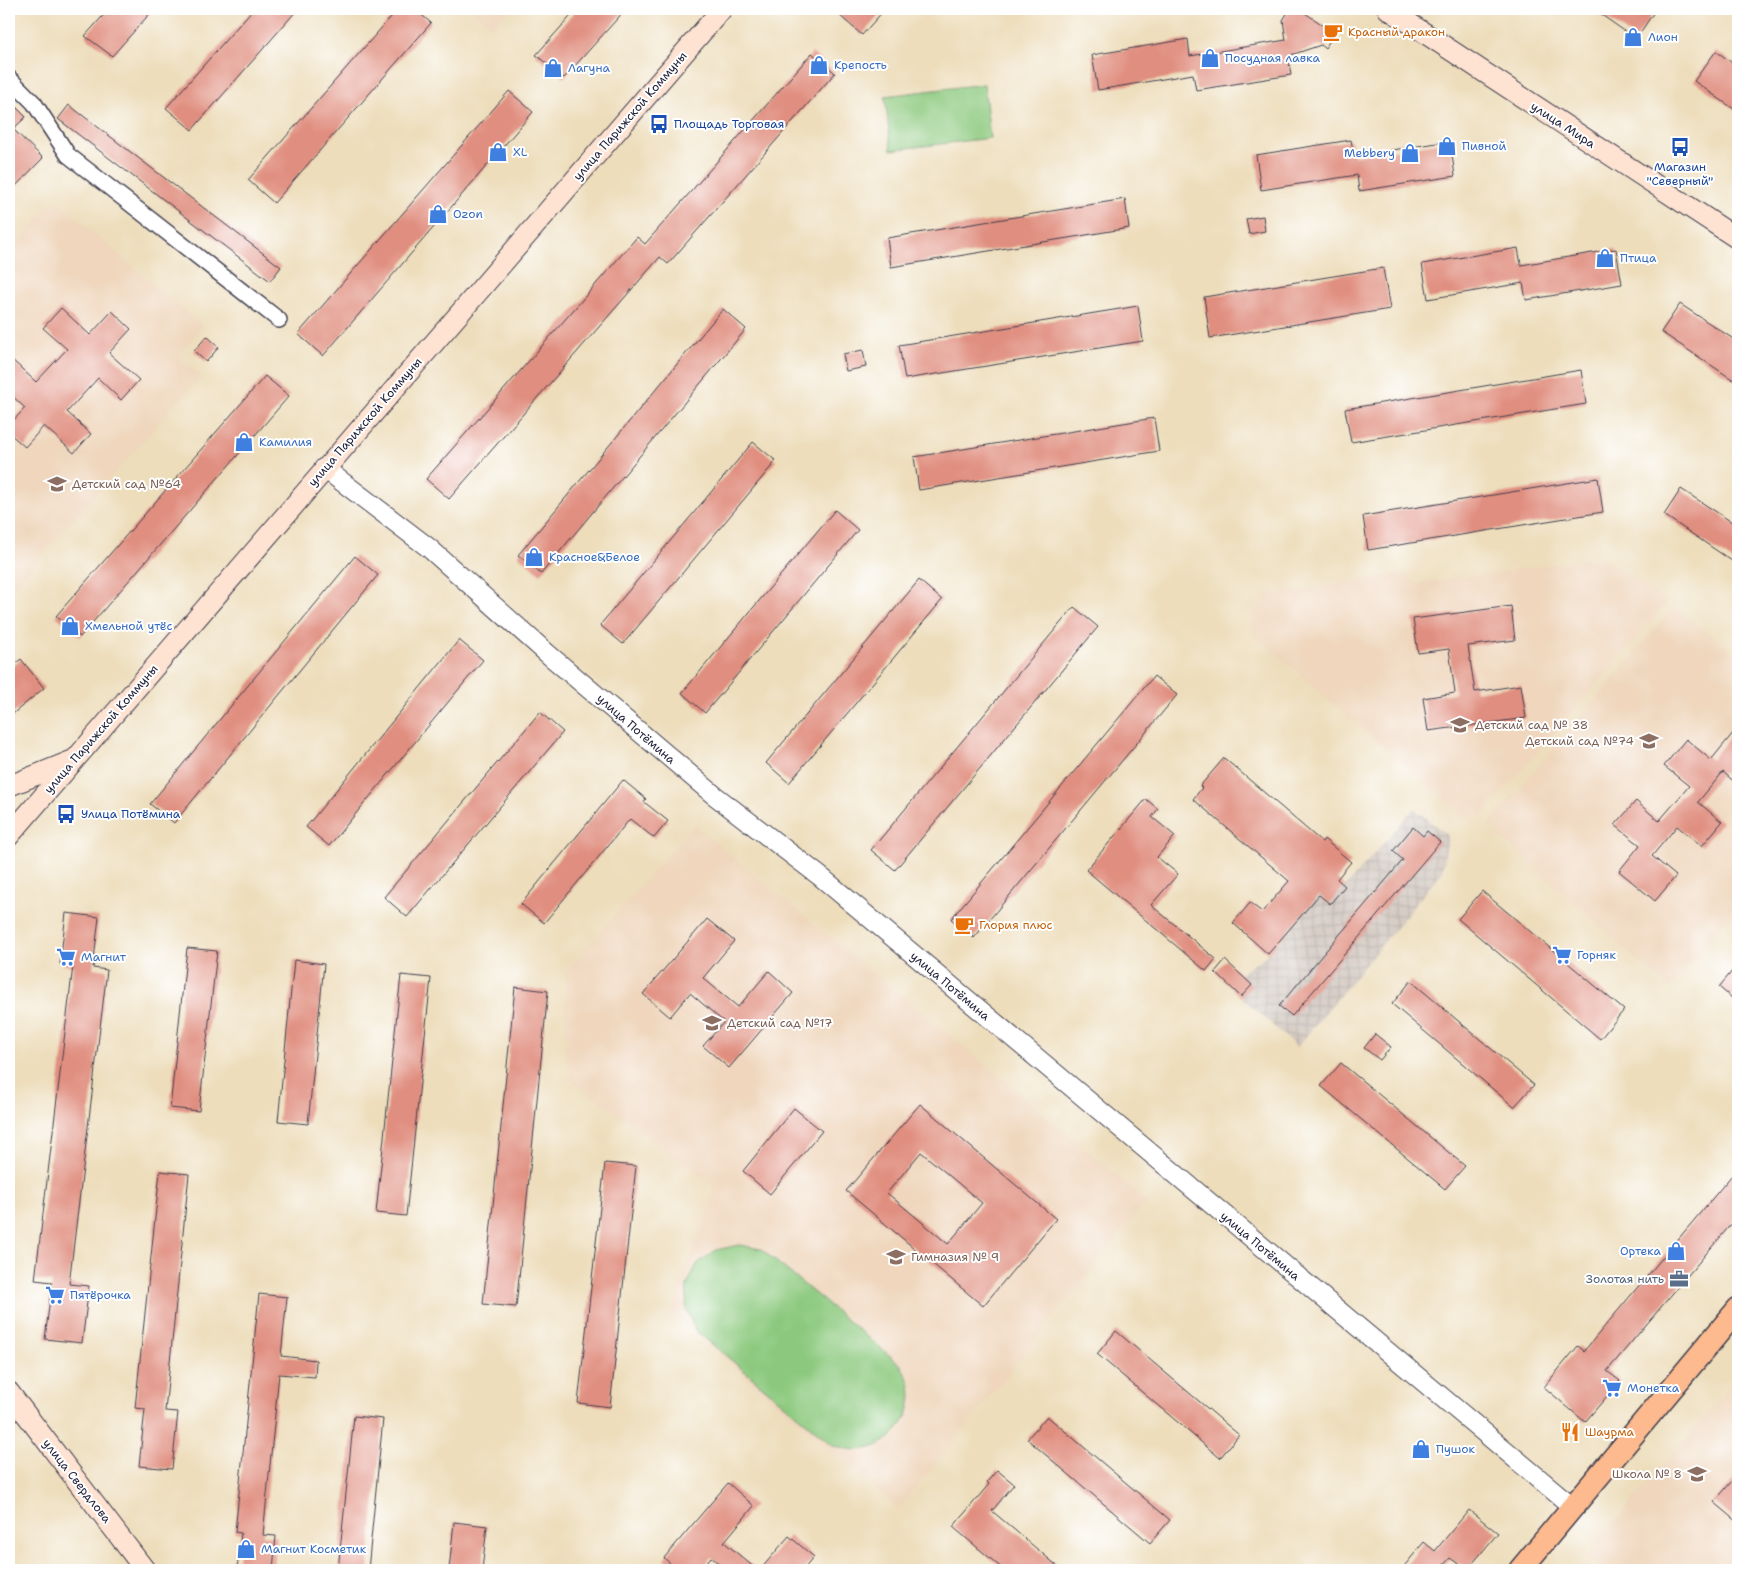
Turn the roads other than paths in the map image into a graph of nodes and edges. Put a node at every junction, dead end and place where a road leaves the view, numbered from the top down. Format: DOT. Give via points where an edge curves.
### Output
graph roads {
  1 [pos="722,9"];
  2 [pos="1388,9"];
  3 [pos="9,78"];
  4 [pos="1738,239"];
  5 [pos="279,320"];
  6 [pos="324,468"];
  7 [pos="75,759"];
  8 [pos="9,786"];
  9 [pos="9,836"];
  10 [pos="1738,1309"];
  11 [pos="9,1392"];
  12 [pos="1573,1507"];
  13 [pos="145,1570"];
  14 [pos="1520,1570"];
  1 -- 6 [label="main road, улица Парижской Коммуны"];
  2 -- 4 [label="main road, улица Мира"];
  3 -- 5 [label="street" via="34,103 68,155"];
  6 -- 7 [label="main road, улица Парижской Коммуны"];
  6 -- 12 [label="street, улица Потёмина" via="429,548 714,795 820,877"];
  7 -- 8 [label="main road"];
  7 -- 9 [label="main road, улица Парижской Коммуны"];
  10 -- 12 [label="main road"];
  11 -- 13 [label="main road, улица Свердлова"];
  12 -- 14 [label="main road"];
}
